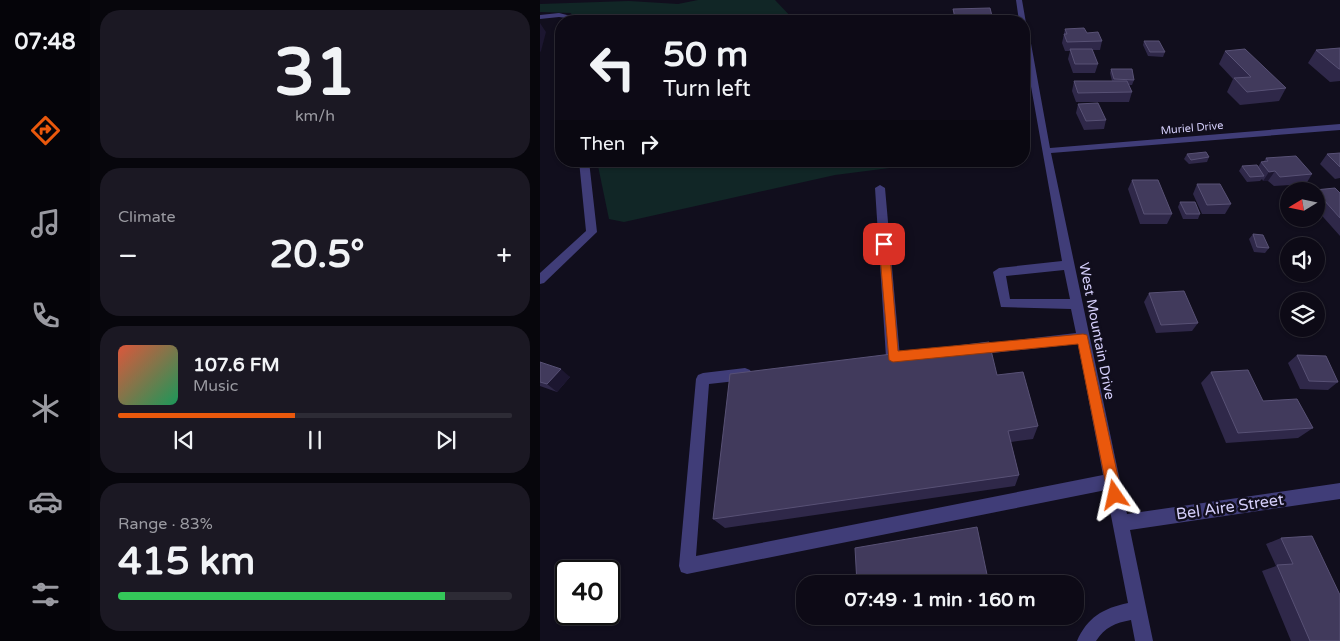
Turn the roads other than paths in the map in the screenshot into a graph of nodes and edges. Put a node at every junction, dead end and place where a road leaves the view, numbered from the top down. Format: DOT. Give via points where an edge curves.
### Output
graph roads {
  1 [pos="1019,0"];
  2 [pos="1022,15"];
  3 [pos="555,16"];
  4 [pos="540,18"];
  5 [pos="1030,61"];
  6 [pos="1340,127"];
  7 [pos="1046,151"];
  8 [pos="585,167"];
  9 [pos="880,188"];
  10 [pos="540,264"];
  11 [pos="1069,265"];
  12 [pos="553,268"];
  13 [pos="540,280"];
  14 [pos="1077,304"];
  15 [pos="1083,338"];
  16 [pos="961,351"];
  17 [pos="912,355"];
  18 [pos="893,357"];
  19 [pos="874,359"];
  20 [pos="760,373"];
  21 [pos="1112,481"];
  22 [pos="1340,491"];
  23 [pos="1120,523"];
  24 [pos="1137,610"];
  25 [pos="1086,641"];
  26 [pos="1144,641"];
  1 -- 2 [label="street"];
  3 -- 4 [label="street"];
  5 -- 7 [label="street, West Mountain Drive"];
  6 -- 7 [label="street, Muriel Drive"];
  7 -- 11 [label="street, West Mountain Drive"];
  8 -- 12 [label="street" via="592,232"];
  9 -- 18 [label="street"];
  10 -- 12 [label="street"];
  11 -- 14 [label="street, West Mountain Drive"];
  11 -- 14 [label="street" via="999,272 1005,304"];
  12 -- 13 [label="street"];
  14 -- 15 [label="street, West Mountain Drive"];
  15 -- 16 [label="street"];
  15 -- 21 [label="street, West Mountain Drive"];
  17 -- 18 [label="street"];
  18 -- 19 [label="street"];
  20 -- 21 [label="street" via="703,379 687,566"];
  21 -- 23 [label="street, West Mountain Drive"];
  22 -- 23 [label="street, Bel Aire Street"];
  23 -- 24 [label="street, West Mountain Drive"];
  24 -- 25 [label="street" via="1110,614 1090,632"];
  24 -- 26 [label="street, West Mountain Drive"];
}
